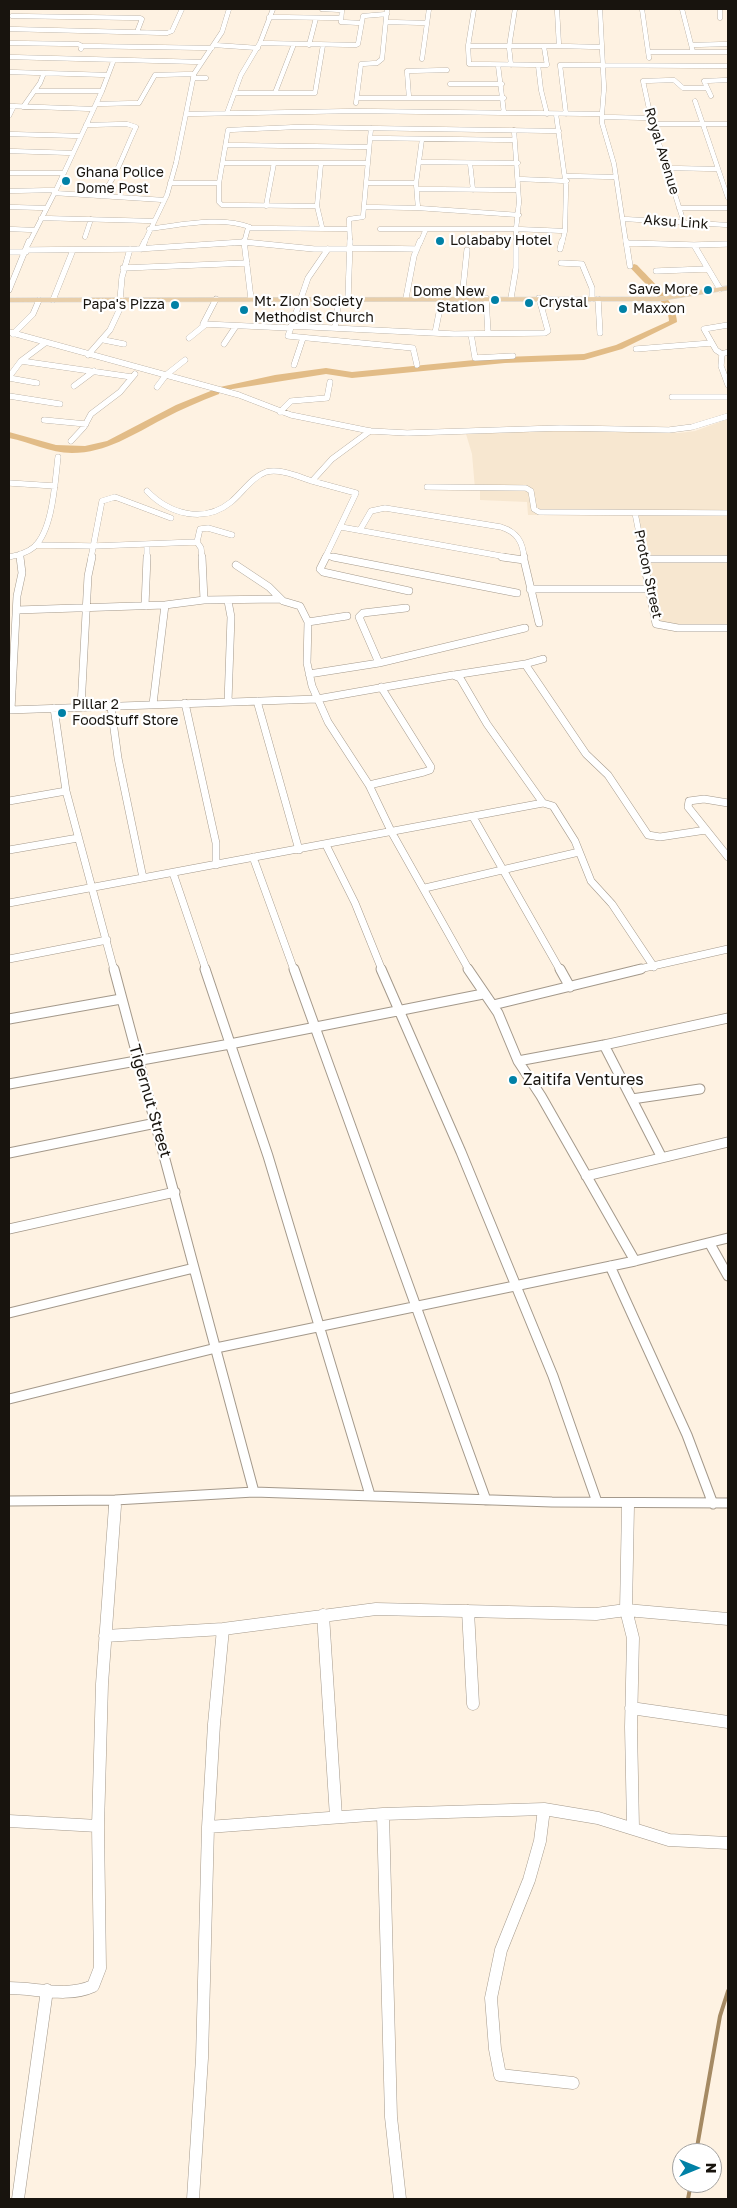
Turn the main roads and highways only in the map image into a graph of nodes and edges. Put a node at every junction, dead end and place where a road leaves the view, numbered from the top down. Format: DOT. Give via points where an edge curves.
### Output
graph roads {
  1 [pos="728,288"];
  2 [pos="9,300"];
  1 -- 2 [label="main road" via="659,299"];
}
